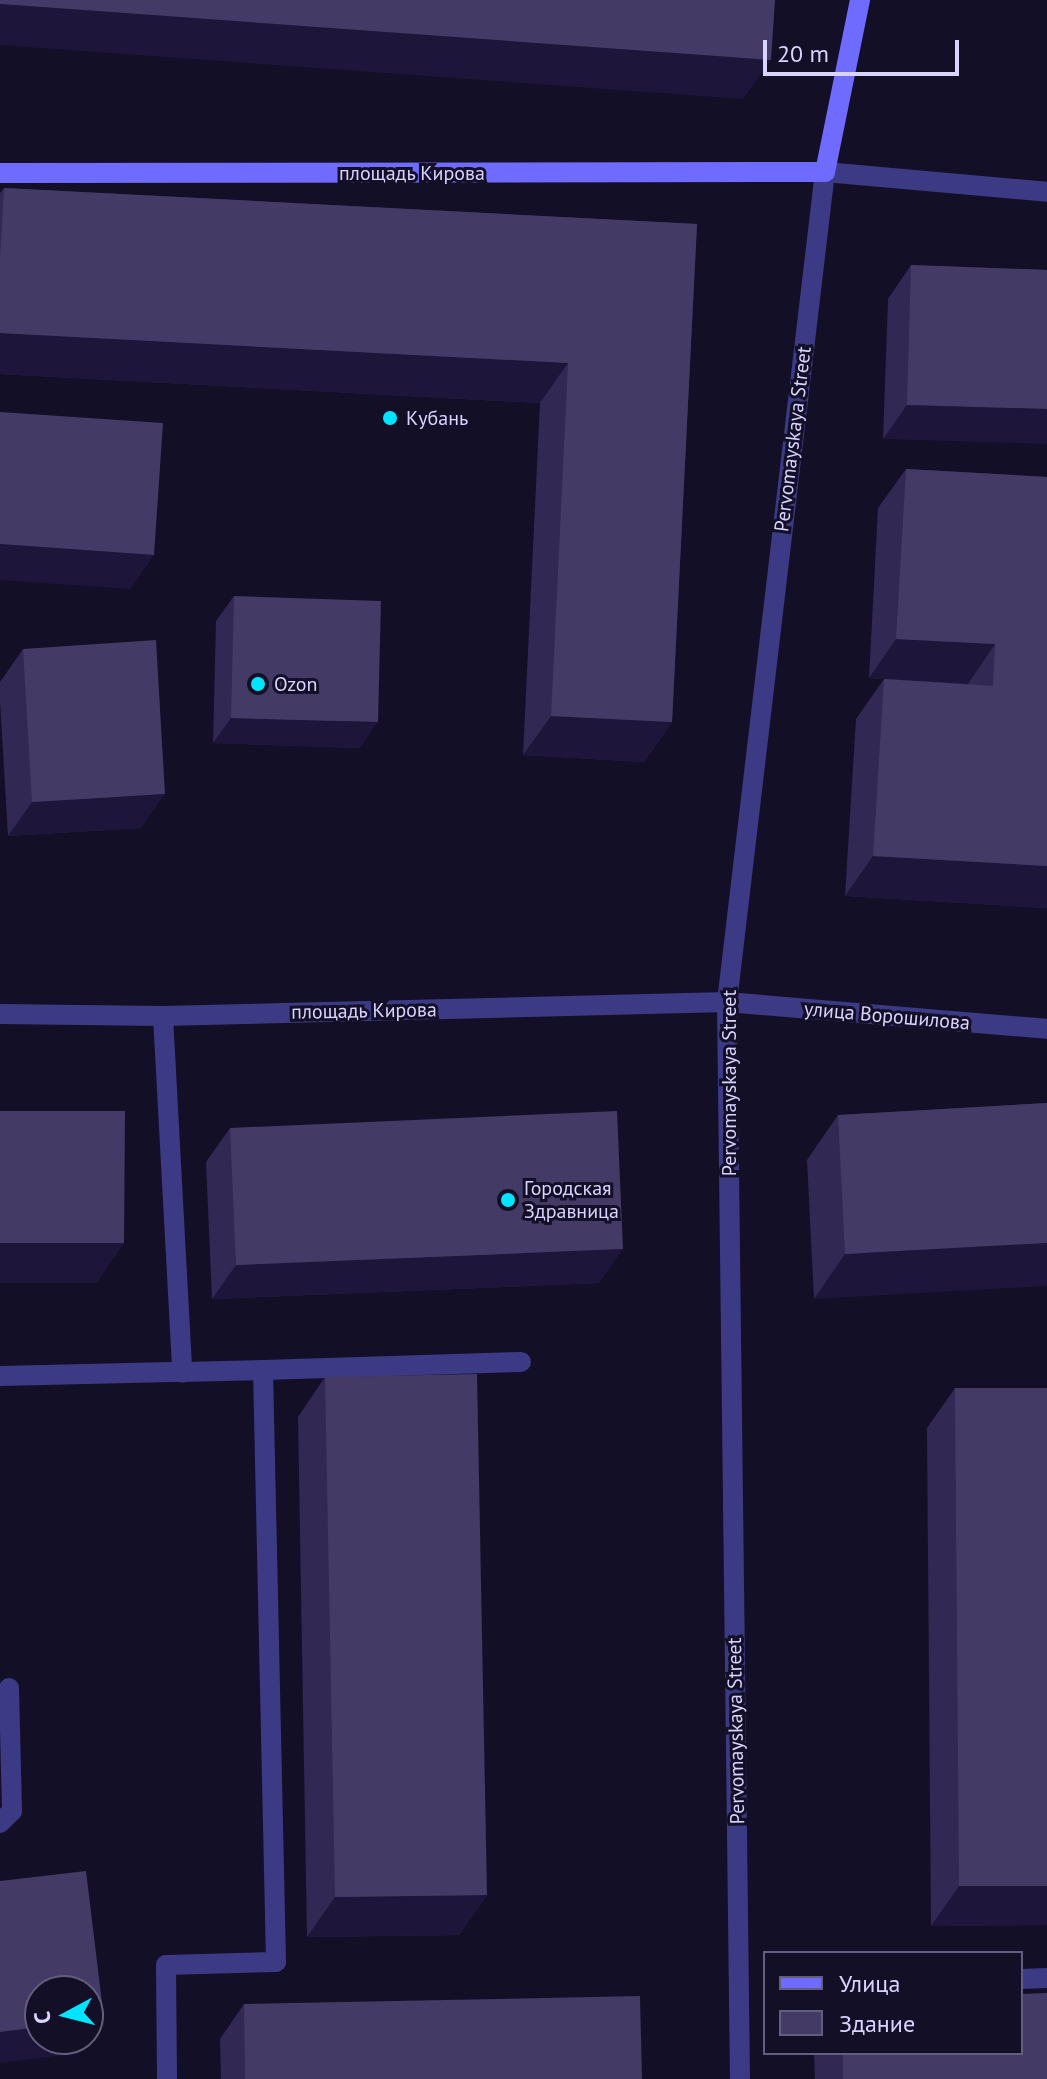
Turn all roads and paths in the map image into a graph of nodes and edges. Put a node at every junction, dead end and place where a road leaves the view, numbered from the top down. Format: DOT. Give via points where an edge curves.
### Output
graph roads {
  1 [pos="860,0"];
  2 [pos="825,172"];
  3 [pos="0,173"];
  4 [pos="1047,192"];
  5 [pos="727,1002"];
  6 [pos="0,1014"];
  7 [pos="163,1016"];
  8 [pos="1047,1029"];
  9 [pos="521,1362"];
  10 [pos="263,1370"];
  11 [pos="182,1372"];
  12 [pos="0,1376"];
  13 [pos="9,1688"];
  14 [pos="0,1823"];
  15 [pos="1047,1978"];
  16 [pos="1023,1979"];
  17 [pos="167,2079"];
  18 [pos="740,2079"];
  1 -- 2 [label="main road, Pervomayskaya Street"];
  2 -- 3 [label="main road, площадь Кирова"];
  2 -- 4 [label="street"];
  2 -- 5 [label="street, Pervomayskaya Street"];
  5 -- 7 [label="street, площадь Кирова"];
  5 -- 8 [label="street, улица Ворошилова"];
  5 -- 18 [label="street, Pervomayskaya Street"];
  6 -- 7 [label="street, площадь Кирова"];
  7 -- 11 [label="street"];
  9 -- 10 [label="street"];
  10 -- 11 [label="street"];
  10 -- 17 [label="street" via="276,1962 166,1965"];
  11 -- 12 [label="street"];
  13 -- 14 [label="street" via="12,1811"];
  15 -- 16 [label="street"];
}
